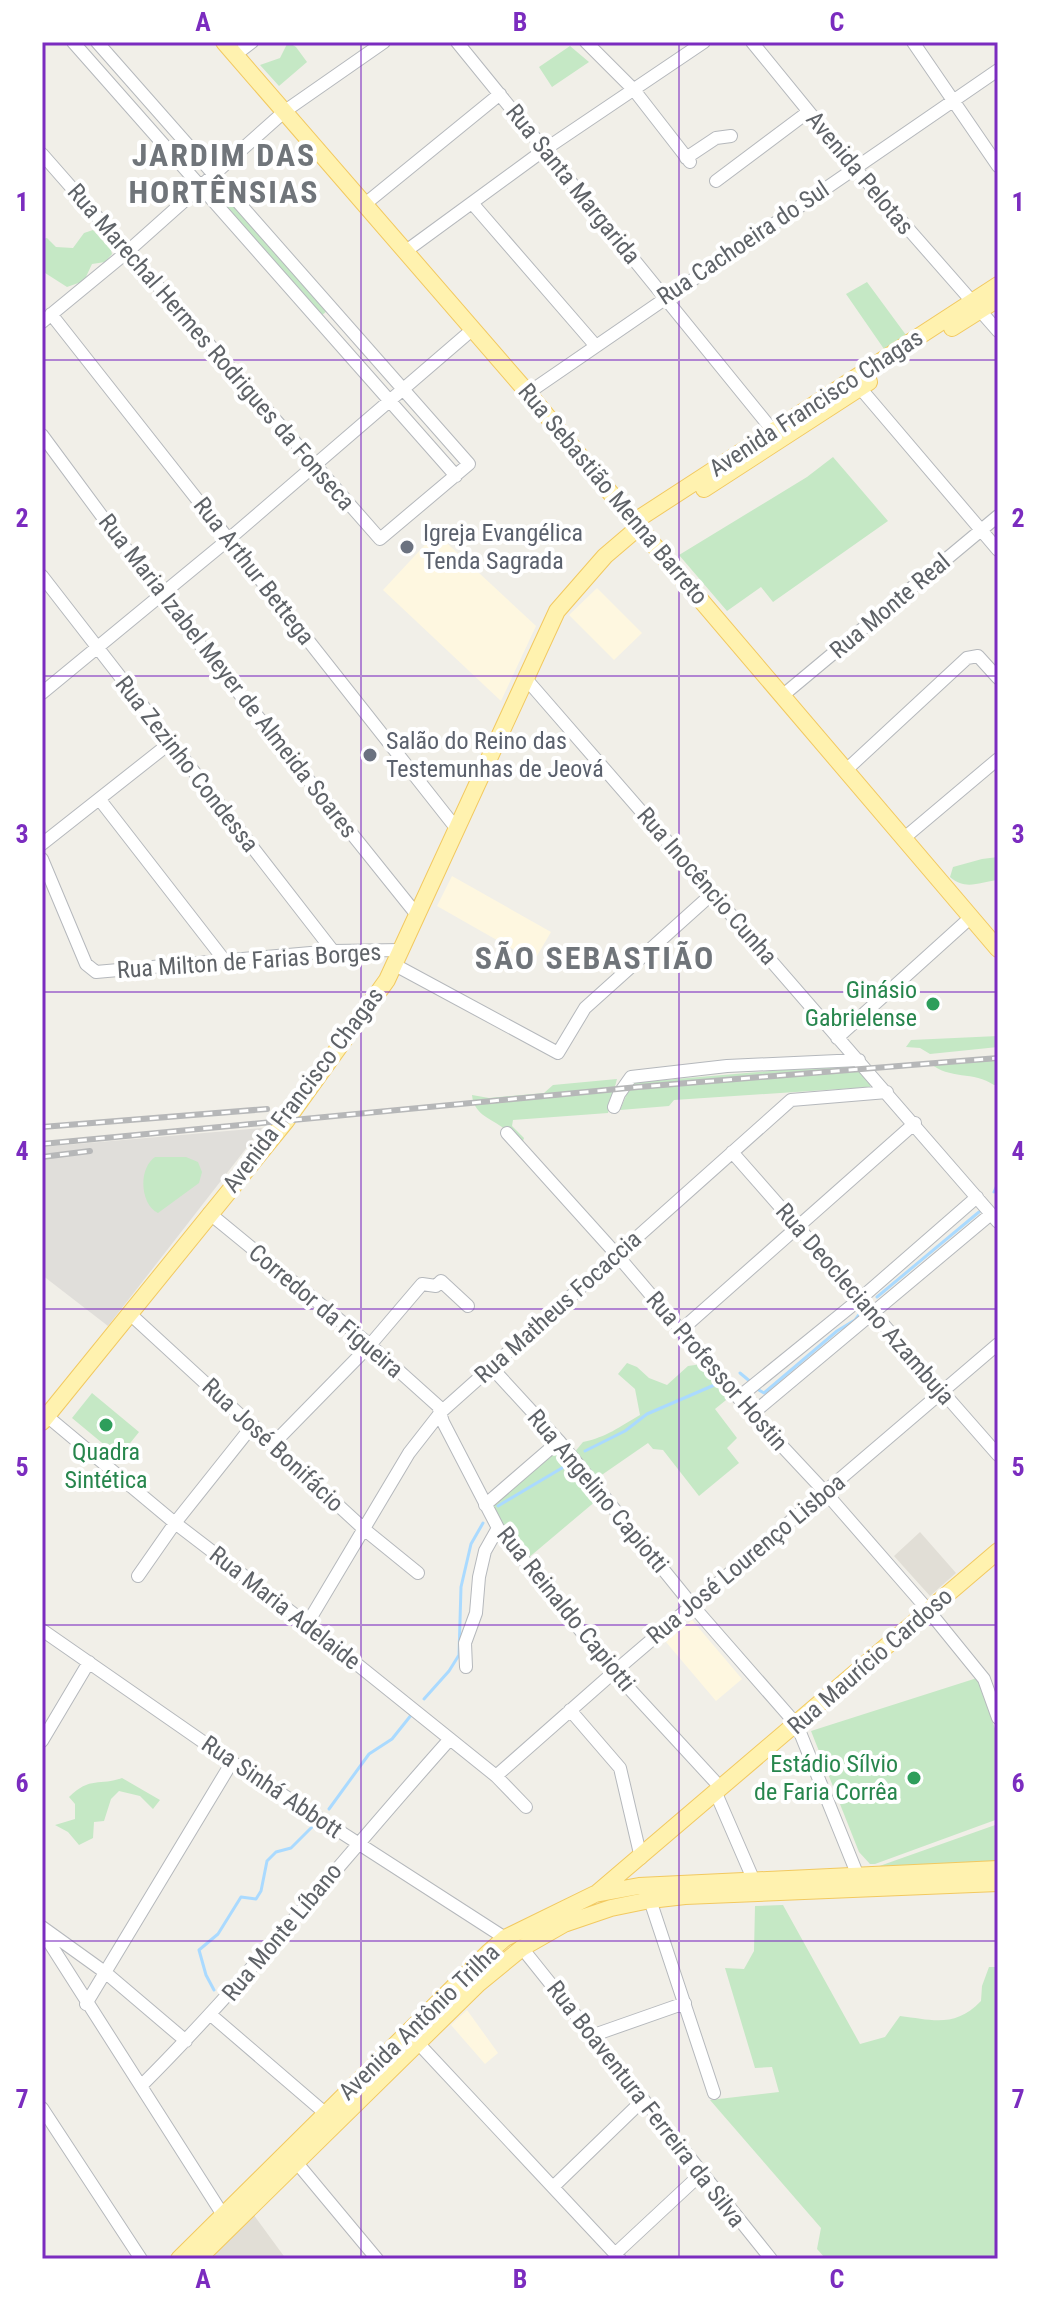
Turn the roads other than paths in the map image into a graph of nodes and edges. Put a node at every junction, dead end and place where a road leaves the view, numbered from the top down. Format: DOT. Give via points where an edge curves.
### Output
graph roads {
  1 [pos="97,42"];
  2 [pos="252,42"];
  3 [pos="384,42"];
  4 [pos="457,42"];
  5 [pos="586,42"];
  6 [pos="704,42"];
  7 [pos="752,42"];
  8 [pos="913,42"];
  9 [pos="79,44"];
  10 [pos="230,48"];
  11 [pos="998,70"];
  12 [pos="634,90"];
  13 [pos="500,94"];
  14 [pos="952,100"];
  15 [pos="152,104"];
  16 [pos="285,111"];
  17 [pos="808,112"];
  18 [pos="138,116"];
  19 [pos="731,136"];
  20 [pos="544,150"];
  21 [pos="42,154"];
  22 [pos="998,166"];
  23 [pos="854,167"];
  24 [pos="213,174"];
  25 [pos="716,181"];
  26 [pos="200,186"];
  27 [pos="472,203"];
  28 [pos="365,204"];
  29 [pos="406,251"];
  30 [pos="127,252"];
  31 [pos="998,285"];
  32 [pos="665,297"];
  33 [pos="998,299"];
  34 [pos="975,306"];
  35 [pos="334,312"];
  36 [pos="47,318"];
  37 [pos="322,323"];
  38 [pos="473,329"];
  39 [pos="998,331"];
  40 [pos="595,345"];
  41 [pos="856,383"];
  42 [pos="402,388"];
  43 [pos="528,393"];
  44 [pos="389,399"];
  45 [pos="777,434"];
  46 [pos="42,435"];
  47 [pos="314,465"];
  48 [pos="456,476"];
  49 [pos="998,516"];
  50 [pos="638,526"];
  51 [pos="982,530"];
  52 [pos="229,539"];
  53 [pos="998,550"];
  54 [pos="42,576"];
  55 [pos="161,596"];
  56 [pos="97,649"];
  57 [pos="998,678"];
  58 [pos="527,680"];
  59 [pos="42,693"];
  60 [pos="782,696"];
  61 [pos="170,743"];
  62 [pos="998,759"];
  63 [pos="845,771"];
  64 [pos="100,800"];
  65 [pos="456,828"];
  66 [pos="903,839"];
  67 [pos="42,844"];
  68 [pos="42,859"];
  69 [pos="713,893"];
  70 [pos="417,915"];
  71 [pos="970,918"];
  72 [pos="998,949"];
  73 [pos="333,951"];
  74 [pos="398,958"];
  75 [pos="225,961"];
  76 [pos="837,1038"];
  77 [pos="859,1060"];
  78 [pos="887,1092"];
  79 [pos="614,1107"];
  80 [pos="915,1123"];
  81 [pos="507,1133"];
  82 [pos="732,1152"];
  83 [pos="977,1197"];
  84 [pos="209,1213"];
  85 [pos="995,1218"];
  86 [pos="798,1226"];
  87 [pos="617,1255"];
  88 [pos="860,1299"];
  89 [pos="468,1306"];
  90 [pos="129,1313"];
  91 [pos="873,1315"];
  92 [pos="680,1331"];
  93 [pos="998,1344"];
  94 [pos="370,1345"];
  95 [pos="491,1367"];
  96 [pos="943,1392"];
  97 [pos="739,1397"];
  98 [pos="441,1412"];
  99 [pos="752,1414"];
  100 [pos="44,1416"];
  101 [pos="253,1425"];
  102 [pos="559,1441"];
  103 [pos="273,1444"];
  104 [pos="998,1455"];
  105 [pos="825,1492"];
  106 [pos="485,1505"];
  107 [pos="175,1523"];
  108 [pos="498,1528"];
  109 [pos="365,1530"];
  110 [pos="998,1551"];
  111 [pos="418,1573"];
  112 [pos="138,1576"];
  113 [pos="692,1605"];
  114 [pos="928,1610"];
  115 [pos="307,1624"];
  116 [pos="42,1630"];
  117 [pos="89,1662"];
  118 [pos="466,1667"];
  119 [pos="614,1672"];
  120 [pos="570,1710"];
  121 [pos="998,1718"];
  122 [pos="797,1725"];
  123 [pos="450,1739"];
  124 [pos="42,1741"];
  125 [pos="232,1762"];
  126 [pos="496,1776"];
  127 [pos="718,1789"];
  128 [pos="526,1807"];
  129 [pos="357,1843"];
  130 [pos="641,1858"];
  131 [pos="998,1869"];
  132 [pos="858,1876"];
  133 [pos="754,1881"];
  134 [pos="998,1883"];
  135 [pos="649,1893"];
  136 [pos="595,1894"];
  137 [pos="564,1924"];
  138 [pos="42,1929"];
  139 [pos="505,1938"];
  140 [pos="522,1948"];
  141 [pos="106,1973"];
  142 [pos="685,2003"];
  143 [pos="86,2004"];
  144 [pos="211,2015"];
  145 [pos="591,2036"];
  146 [pos="186,2041"];
  147 [pos="418,2043"];
  148 [pos="142,2085"];
  149 [pos="714,2093"];
  150 [pos="643,2100"];
  151 [pos="42,2108"];
  152 [pos="325,2113"];
  153 [pos="297,2163"];
  154 [pos="702,2173"];
  155 [pos="553,2187"];
  156 [pos="223,2215"];
  157 [pos="618,2256"];
  158 [pos="141,2259"];
  159 [pos="179,2259"];
  160 [pos="198,2259"];
  161 [pos="377,2259"];
  162 [pos="771,2259"];
  1 -- 15 [label="street"];
  2 -- 10 [label="street"];
  3 -- 16 [label="street"];
  4 -- 13 [label="street, Rua Santa Margarida"];
  5 -- 12 [label="street"];
  6 -- 12 [label="street"];
  7 -- 17 [label="street, Avenida Pelotas"];
  8 -- 14 [label="street"];
  9 -- 18 [label="street"];
  10 -- 16 [label="main road, Rua Sebastião Menna Barreto"];
  11 -- 14 [label="street, Rua Cachoeira do Sul"];
  12 -- 19 [label="street" via="688,160 716,138"];
  12 -- 20 [label="street"];
  13 -- 20 [label="street, Rua Santa Margarida"];
  13 -- 28 [label="street"];
  14 -- 22 [label="street"];
  14 -- 23 [label="street, Rua Cachoeira do Sul"];
  15 -- 18 [label="street"];
  15 -- 24 [label="street"];
  16 -- 24 [label="street"];
  16 -- 28 [label="main road, Rua Sebastião Menna Barreto"];
  17 -- 23 [label="street, Avenida Pelotas"];
  17 -- 25 [label="street"];
  18 -- 26 [label="street"];
  20 -- 27 [label="street"];
  20 -- 32 [label="street, Rua Santa Margarida"];
  21 -- 30 [label="street, Rua Marechal Hermes Rodrigues da Fonseca"];
  23 -- 32 [label="street, Rua Cachoeira do Sul"];
  23 -- 34 [label="street, Avenida Pelotas"];
  24 -- 26 [label="street"];
  24 -- 35 [label="street"];
  26 -- 30 [label="street"];
  26 -- 37 [label="street"];
  27 -- 29 [label="street"];
  27 -- 40 [label="street"];
  28 -- 29 [label="main road, Rua Sebastião Menna Barreto"];
  29 -- 38 [label="main road, Rua Sebastião Menna Barreto"];
  30 -- 36 [label="street"];
  30 -- 47 [label="street, Rua Marechal Hermes Rodrigues da Fonseca"];
  31 -- 34 [label="main road, Avenida Francisco Chagas"];
  32 -- 40 [label="street, Rua Cachoeira do Sul"];
  32 -- 45 [label="street, Rua Santa Margarida"];
  33 -- 34 [label="main road, Avenida Francisco Chagas"];
  34 -- 39 [label="street, Avenida Pelotas"];
  34 -- 41 [label="main road, Avenida Francisco Chagas"];
  35 -- 37 [label="street"];
  35 -- 42 [label="street"];
  36 -- 52 [label="street, Rua Arthur Bettega"];
  37 -- 44 [label="street"];
  38 -- 42 [label="street"];
  38 -- 43 [label="main road, Rua Sebastião Menna Barreto"];
  40 -- 43 [label="street, Rua Cachoeira do Sul"];
  41 -- 45 [label="main road, Avenida Francisco Chagas"];
  41 -- 51 [label="street"];
  42 -- 44 [label="street"];
  42 -- 48 [label="street" via="469,464"];
  43 -- 50 [label="main road, Rua Sebastião Menna Barreto"];
  44 -- 47 [label="street"];
  44 -- 48 [label="street"];
  45 -- 50 [label="main road, Avenida Francisco Chagas"];
  46 -- 55 [label="street, Rua Maria Izabel Meyer de Almeida Soares"];
  47 -- 48 [label="street, Rua Marechal Hermes Rodrigues da Fonseca" via="380,539"];
  47 -- 52 [label="street"];
  49 -- 51 [label="street, Rua Monte Real"];
  50 -- 58 [label="main road, Avenida Francisco Chagas" via="568,596"];
  50 -- 60 [label="main road, Rua Sebastião Menna Barreto"];
  51 -- 53 [label="street"];
  51 -- 60 [label="street, Rua Monte Real"];
  52 -- 55 [label="street"];
  52 -- 65 [label="street, Rua Arthur Bettega"];
  54 -- 56 [label="street, Rua Zezinho Condessa"];
  55 -- 56 [label="street"];
  55 -- 70 [label="street, Rua Maria Izabel Meyer de Almeida Soares"];
  56 -- 59 [label="street"];
  56 -- 61 [label="street, Rua Zezinho Condessa"];
  57 -- 63 [label="street" via="978,656 967,658"];
  58 -- 65 [label="main road, Avenida Francisco Chagas"];
  58 -- 69 [label="street, Rua Inocêncio Cunha"];
  60 -- 63 [label="main road, Rua Sebastião Menna Barreto"];
  61 -- 64 [label="street"];
  61 -- 73 [label="street, Rua Zezinho Condessa"];
  62 -- 66 [label="street"];
  63 -- 66 [label="main road, Rua Sebastião Menna Barreto"];
  64 -- 67 [label="street"];
  64 -- 75 [label="street"];
  65 -- 70 [label="main road, Avenida Francisco Chagas"];
  66 -- 71 [label="main road, Rua Sebastião Menna Barreto"];
  68 -- 75 [label="street, Rua Milton de Farias Borges" via="82,956 96,972"];
  69 -- 74 [label="street" via="585,1008 558,1053"];
  69 -- 76 [label="street, Rua Inocêncio Cunha"];
  70 -- 74 [label="main road, Avenida Francisco Chagas"];
  71 -- 72 [label="main road, Rua Sebastião Menna Barreto"];
  71 -- 76 [label="street"];
  73 -- 74 [label="street, Rua Milton de Farias Borges"];
  73 -- 75 [label="street, Rua Milton de Farias Borges"];
  74 -- 84 [label="main road, Avenida Francisco Chagas" via="290,1117"];
  76 -- 77 [label="street, Rua Inocêncio Cunha"];
  77 -- 78 [label="street, Rua Inocêncio Cunha"];
  77 -- 79 [label="street" via="631,1077"];
  78 -- 80 [label="street, Rua Inocêncio Cunha"];
  78 -- 82 [label="street, Rua Matheus Focaccia" via="791,1100"];
  80 -- 83 [label="street, Rua Inocêncio Cunha"];
  80 -- 86 [label="street"];
  81 -- 87 [label="street, Rua Professor Hostin"];
  82 -- 86 [label="street, Rua Deocleciano Azambuja"];
  82 -- 87 [label="street, Rua Matheus Focaccia"];
  83 -- 85 [label="street, Rua Inocêncio Cunha"];
  83 -- 88 [label="street"];
  84 -- 90 [label="main road, Avenida Francisco Chagas"];
  84 -- 94 [label="street, Corredor da Figueira"];
  85 -- 91 [label="street"];
  86 -- 88 [label="street, Rua Deocleciano Azambuja"];
  86 -- 92 [label="street"];
  87 -- 92 [label="street, Rua Professor Hostin"];
  87 -- 95 [label="street, Rua Matheus Focaccia"];
  88 -- 91 [label="street, Rua Deocleciano Azambuja"];
  88 -- 97 [label="street"];
  89 -- 94 [label="street" via="441,1281 436,1286 422,1284"];
  90 -- 100 [label="main road, Avenida Francisco Chagas"];
  90 -- 101 [label="street, Rua José Bonifácio"];
  91 -- 96 [label="street, Rua Deocleciano Azambuja"];
  91 -- 99 [label="street"];
  92 -- 97 [label="street, Rua Professor Hostin"];
  93 -- 96 [label="street, Rua José Lourenço Lisboa"];
  94 -- 98 [label="street, Corredor da Figueira"];
  94 -- 103 [label="street"];
  95 -- 98 [label="street, Rua Matheus Focaccia"];
  95 -- 102 [label="street, Rua Angelino Capiotti"];
  96 -- 104 [label="street, Rua Deocleciano Azambuja"];
  96 -- 105 [label="street, Rua José Lourenço Lisboa"];
  97 -- 99 [label="street, Rua Professor Hostin"];
  98 -- 106 [label="street, Rua Reinaldo Capiotti"];
  98 -- 109 [label="street, Rua Matheus Focaccia" via="409,1453"];
  99 -- 105 [label="street, Rua Professor Hostin"];
  100 -- 107 [label="street, Rua Maria Adelaide"];
  101 -- 103 [label="street, Rua José Bonifácio"];
  101 -- 107 [label="street"];
  102 -- 106 [label="street"];
  102 -- 113 [label="street, Rua Angelino Capiotti"];
  103 -- 109 [label="street, Rua José Bonifácio"];
  105 -- 113 [label="street, Rua José Lourenço Lisboa"];
  105 -- 114 [label="street, Rua Professor Hostin"];
  106 -- 108 [label="street, Rua Reinaldo Capiotti"];
  107 -- 112 [label="street"];
  107 -- 115 [label="street, Rua Maria Adelaide"];
  108 -- 118 [label="street" via="482,1564 476,1613 465,1643"];
  108 -- 119 [label="street, Rua Reinaldo Capiotti"];
  109 -- 111 [label="street, Rua José Bonifácio"];
  109 -- 115 [label="street, Rua Matheus Focaccia"];
  110 -- 114 [label="main road, Rua Maurício Cardoso"];
  113 -- 119 [label="street, Rua José Lourenço Lisboa"];
  113 -- 122 [label="street, Rua Angelino Capiotti"];
  114 -- 121 [label="street, Rua Professor Hostin" via="984,1679"];
  114 -- 122 [label="main road, Rua Maurício Cardoso"];
  115 -- 123 [label="street, Rua Maria Adelaide"];
  116 -- 117 [label="street, Rua Sinhá Abbott"];
  117 -- 124 [label="street"];
  117 -- 125 [label="street, Rua Sinhá Abbott"];
  119 -- 120 [label="street, Rua José Lourenço Lisboa"];
  119 -- 127 [label="street, Rua Reinaldo Capiotti"];
  120 -- 126 [label="street, Rua José Lourenço Lisboa"];
  120 -- 130 [label="street" via="620,1768"];
  122 -- 127 [label="main road, Rua Maurício Cardoso"];
  122 -- 132 [label="street, Rua Angelino Capiotti"];
  123 -- 126 [label="street, Rua Maria Adelaide"];
  123 -- 129 [label="street, Rua Monte Líbano"];
  125 -- 129 [label="street, Rua Sinhá Abbott"];
  125 -- 141 [label="street"];
  126 -- 128 [label="street, Rua Maria Adelaide"];
  127 -- 130 [label="main road, Rua Maurício Cardoso"];
  127 -- 133 [label="street, Rua Reinaldo Capiotti"];
  129 -- 139 [label="street, Rua Sinhá Abbott"];
  129 -- 144 [label="street, Rua Monte Líbano"];
  130 -- 135 [label="main road"];
  130 -- 136 [label="main road, Rua Maurício Cardoso"];
  131 -- 132 [label="main road, Avenida Antônio Trilha"];
  132 -- 133 [label="main road, Avenida Antônio Trilha"];
  133 -- 135 [label="main road, Avenida Antônio Trilha"];
  134 -- 135 [label="main road, Avenida Antônio Trilha" via="685,1896"];
  135 -- 136 [label="main road, Avenida Antônio Trilha"];
  135 -- 137 [label="main road, Avenida Antônio Trilha"];
  135 -- 142 [label="street"];
  136 -- 137 [label="main road"];
  136 -- 139 [label="main road, Avenida Antônio Trilha"];
  137 -- 140 [label="main road, Avenida Antônio Trilha"];
  138 -- 141 [label="street"];
  138 -- 143 [label="street"];
  139 -- 152 [label="main road, Avenida Antônio Trilha"];
  140 -- 145 [label="street, Rua Boaventura Ferreira da Silva"];
  140 -- 147 [label="main road, Avenida Antônio Trilha"];
  141 -- 143 [label="street"];
  141 -- 146 [label="street"];
  142 -- 145 [label="street"];
  142 -- 149 [label="street"];
  143 -- 148 [label="street"];
  144 -- 146 [label="street, Rua Monte Líbano"];
  144 -- 152 [label="street"];
  145 -- 150 [label="street, Rua Boaventura Ferreira da Silva"];
  146 -- 148 [label="street, Rua Monte Líbano"];
  147 -- 153 [label="main road, Avenida Antônio Trilha"];
  147 -- 155 [label="street"];
  148 -- 156 [label="street"];
  150 -- 154 [label="street, Rua Boaventura Ferreira da Silva"];
  150 -- 155 [label="street"];
  151 -- 158 [label="street"];
  152 -- 156 [label="main road, Avenida Antônio Trilha"];
  153 -- 160 [label="main road, Avenida Antônio Trilha"];
  153 -- 161 [label="street"];
  154 -- 157 [label="street"];
  154 -- 162 [label="street, Rua Boaventura Ferreira da Silva"];
  155 -- 157 [label="street"];
  156 -- 159 [label="main road, Avenida Antônio Trilha"];
}
